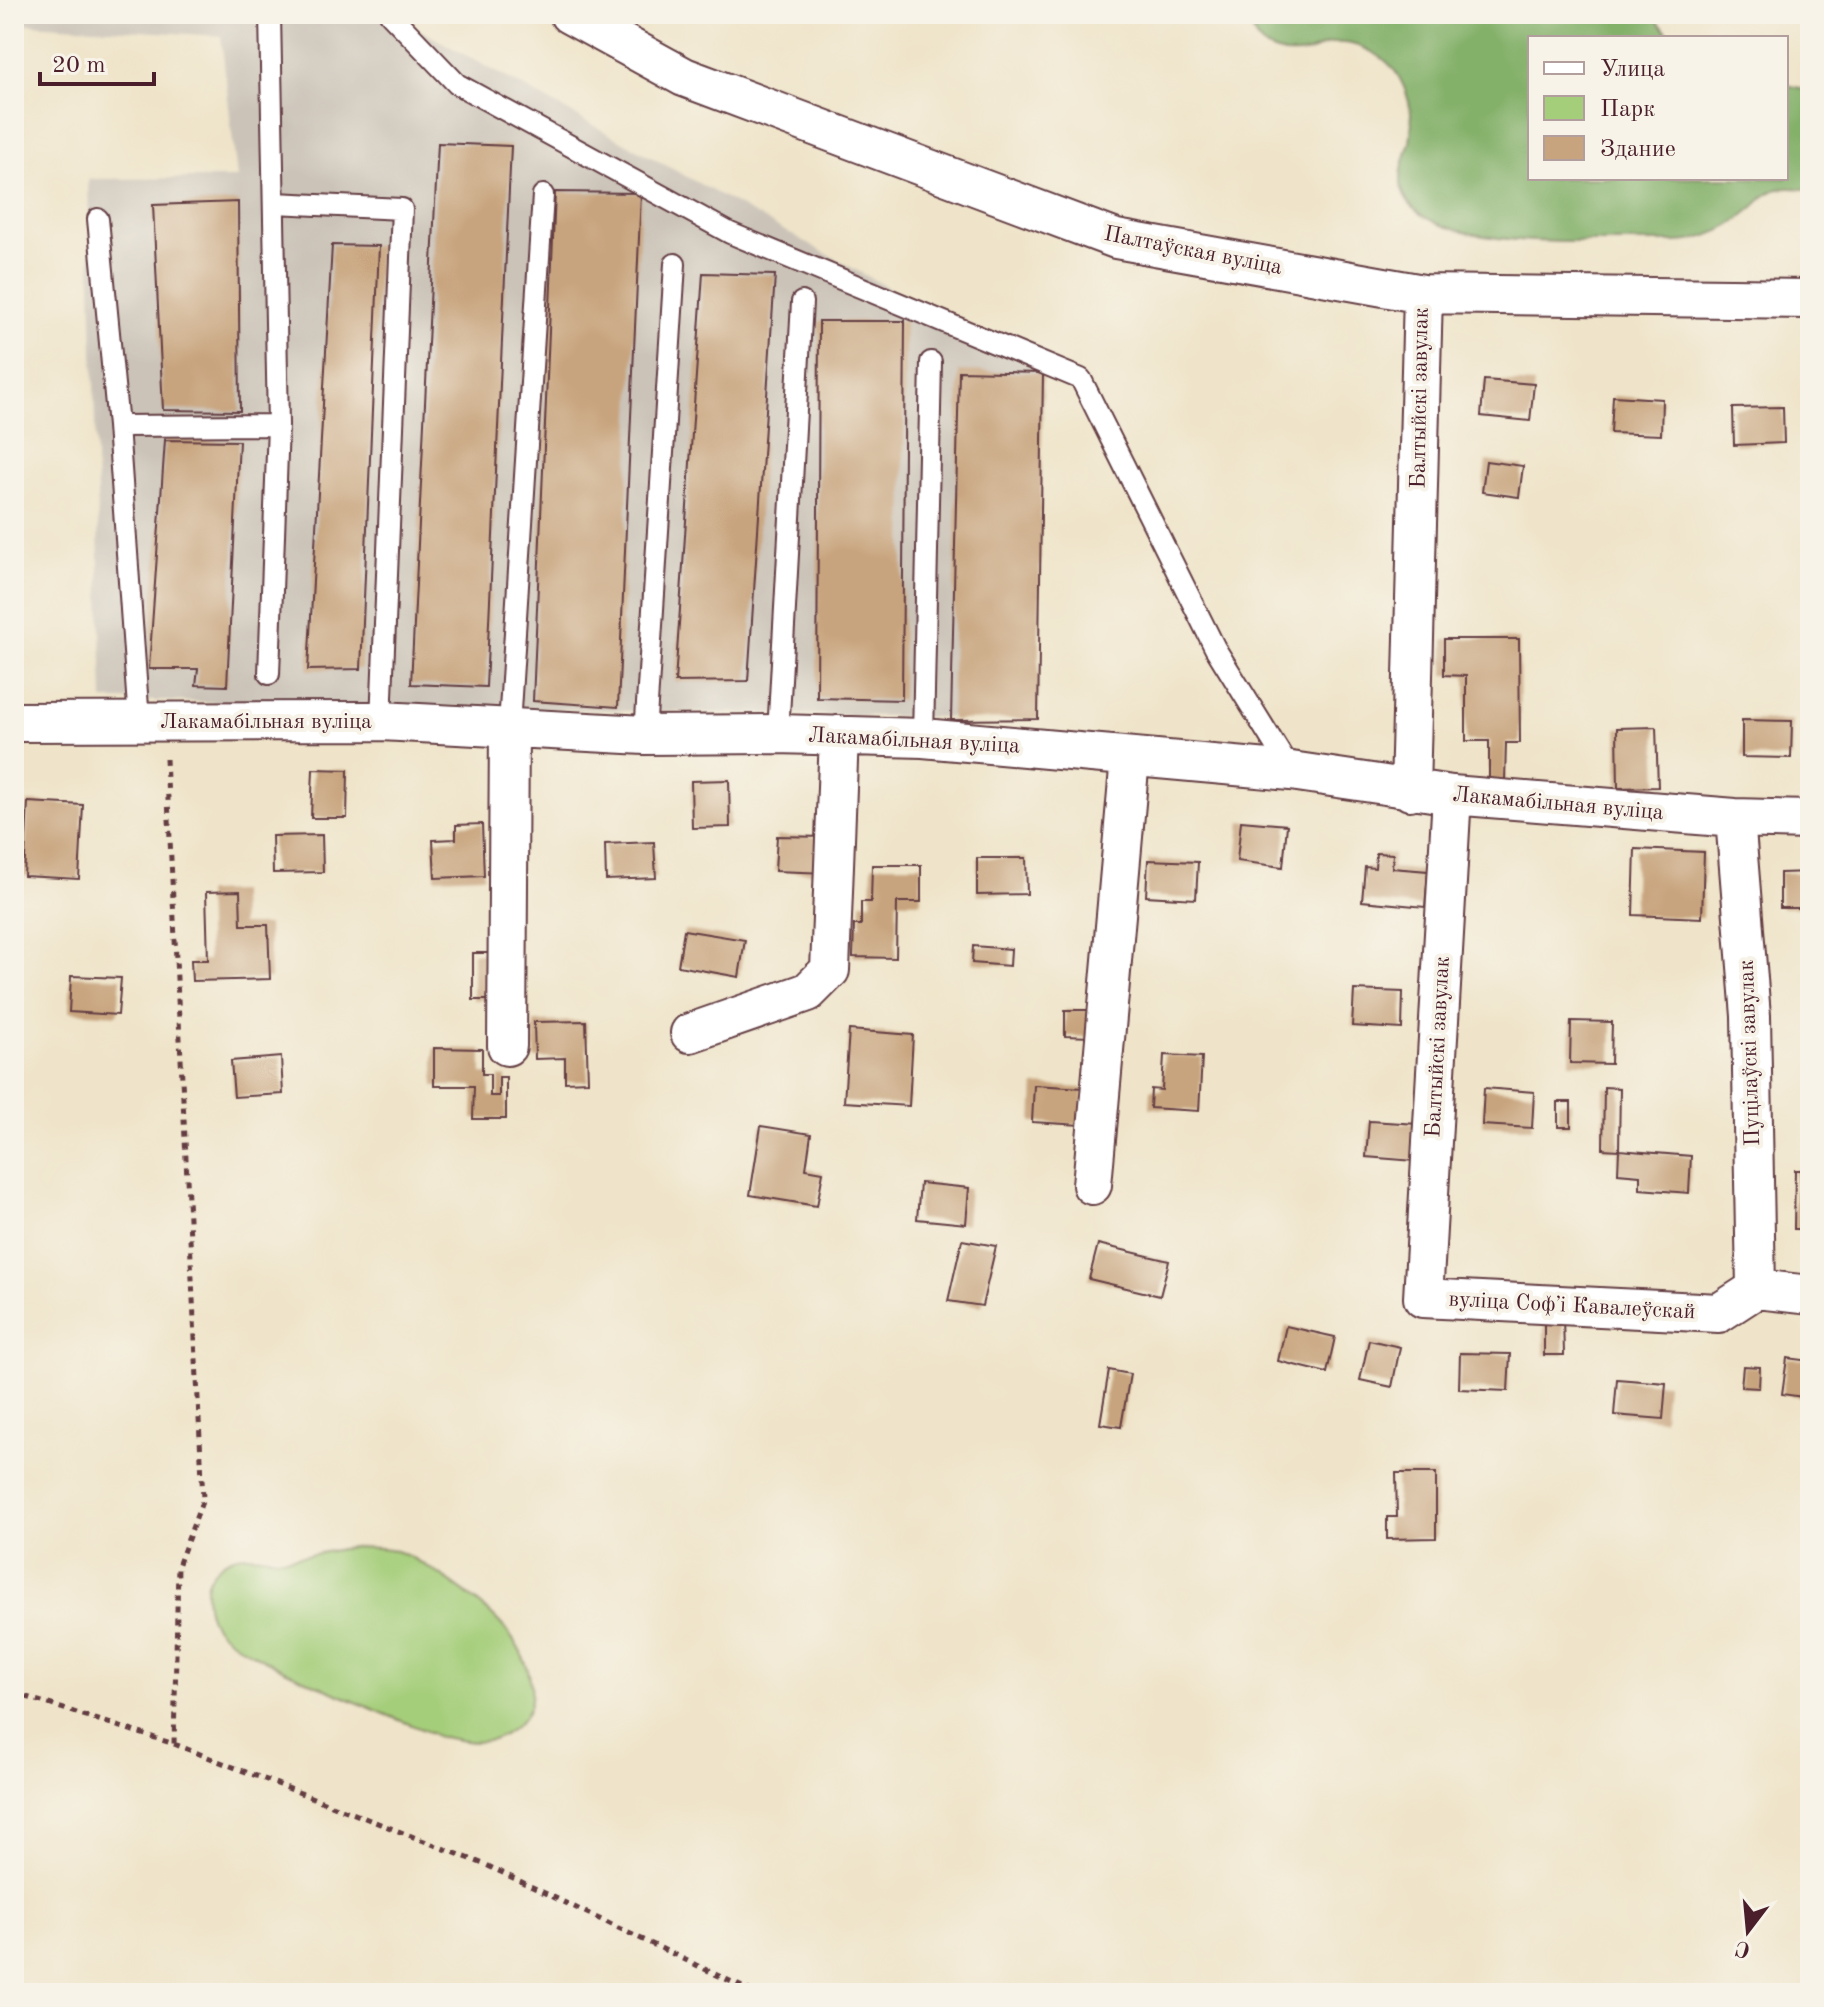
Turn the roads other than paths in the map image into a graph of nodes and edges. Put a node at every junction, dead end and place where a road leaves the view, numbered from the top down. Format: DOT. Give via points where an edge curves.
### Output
graph roads {
  1 [pos="270,14"];
  2 [pos="390,14"];
  3 [pos="569,14"];
  4 [pos="543,195"];
  5 [pos="275,203"];
  6 [pos="98,219"];
  7 [pos="675,264"];
  8 [pos="1423,294"];
  9 [pos="1810,299"];
  10 [pos="802,302"];
  11 [pos="931,362"];
  12 [pos="278,425"];
  13 [pos="118,426"];
  14 [pos="269,674"];
  15 [pos="381,721"];
  16 [pos="14,722"];
  17 [pos="152,722"];
  18 [pos="509,726"];
  19 [pos="778,734"];
  20 [pos="645,735"];
  21 [pos="839,735"];
  22 [pos="923,738"];
  23 [pos="1130,758"];
  24 [pos="1291,771"];
  25 [pos="1410,791"];
  26 [pos="1452,795"];
  27 [pos="1735,818"];
  28 [pos="1810,820"];
  29 [pos="690,1033"];
  30 [pos="507,1046"];
  31 [pos="1092,1185"];
  32 [pos="1756,1289"];
  33 [pos="1810,1295"];
  34 [pos="1423,1298"];
  1 -- 5 [label="lane"];
  2 -- 24 [label="lane" via="457,84 730,233 1081,379 1215,648"];
  3 -- 8 [label="street, Палтаўская вуліца" via="684,77 1116,239"];
  4 -- 18 [label="lane"];
  5 -- 12 [label="lane"];
  5 -- 15 [label="lane" via="402,209"];
  6 -- 13 [label="lane"];
  7 -- 20 [label="lane"];
  8 -- 9 [label="street, Палтаўская вуліца"];
  8 -- 25 [label="street, Балтыйскі завулак"];
  10 -- 19 [label="lane"];
  11 -- 22 [label="lane"];
  12 -- 13 [label="lane"];
  12 -- 14 [label="lane"];
  13 -- 17 [label="lane"];
  15 -- 17 [label="street, Лакамабільная вуліца"];
  15 -- 18 [label="street, Лакамабільная вуліца"];
  16 -- 17 [label="street, Лакамабільная вуліца"];
  18 -- 20 [label="street, Лакамабільная вуліца"];
  18 -- 30 [label="street"];
  19 -- 20 [label="street, Лакамабільная вуліца"];
  19 -- 21 [label="street, Лакамабільная вуліца"];
  21 -- 22 [label="street, Лакамабільная вуліца"];
  21 -- 29 [label="street" via="830,970 808,992"];
  22 -- 23 [label="street, Лакамабільная вуліца"];
  23 -- 24 [label="street, Лакамабільная вуліца"];
  23 -- 31 [label="street"];
  24 -- 25 [label="street, Лакамабільная вуліца"];
  25 -- 26 [label="street, Лакамабільная вуліца"];
  26 -- 27 [label="street, Лакамабільная вуліца"];
  26 -- 34 [label="street, Балтыйскі завулак"];
  27 -- 28 [label="street, Лакамабільная вуліца"];
  27 -- 32 [label="street, Пуцілаўскі завулак" via="1751,1016"];
  32 -- 33 [label="street"];
  32 -- 34 [label="street, вуліца Софʼі Кавалеўскай" via="1719,1313"];
}
